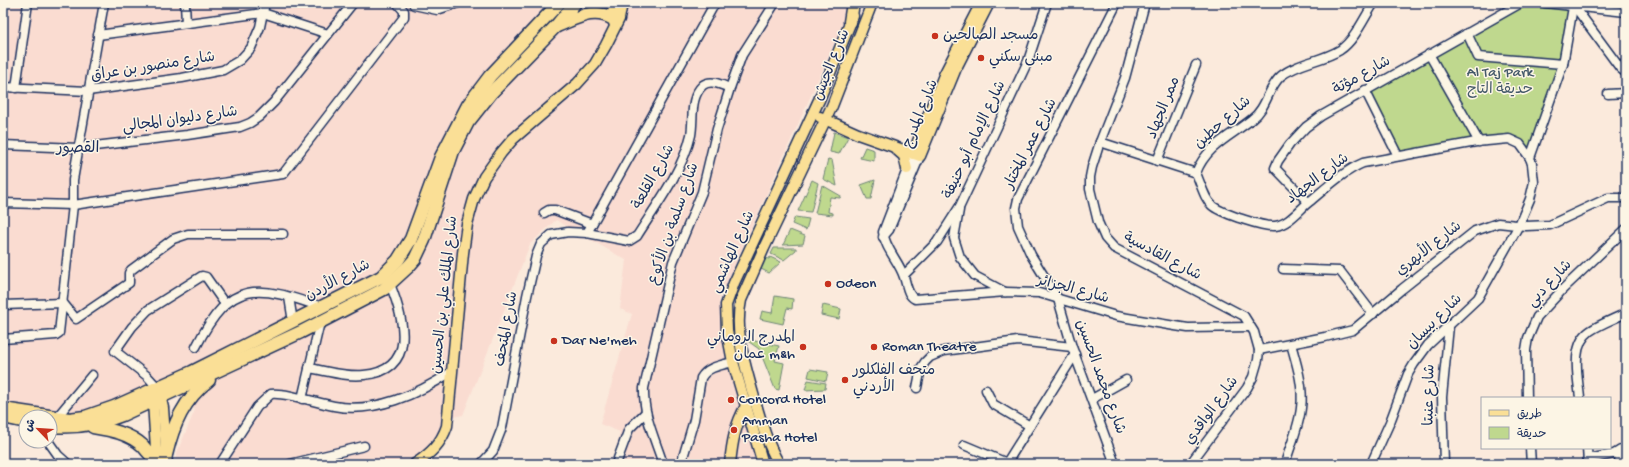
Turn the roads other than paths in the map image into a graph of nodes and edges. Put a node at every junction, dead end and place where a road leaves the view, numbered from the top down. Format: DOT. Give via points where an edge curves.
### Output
graph roads {
  1 [pos="28,3"];
  2 [pos="104,3"];
  3 [pos="185,3"];
  4 [pos="265,3"];
  5 [pos="353,3"];
  6 [pos="397,3"];
  7 [pos="458,3"];
  8 [pos="559,3"];
  9 [pos="576,3"];
  10 [pos="614,3"];
  11 [pos="622,3"];
  12 [pos="715,3"];
  13 [pos="774,3"];
  14 [pos="853,3"];
  15 [pos="858,3"];
  16 [pos="872,3"];
  17 [pos="1047,3"];
  18 [pos="1117,3"];
  19 [pos="1145,3"];
  20 [pos="1374,3"];
  21 [pos="1521,3"];
  22 [pos="1544,3"];
  23 [pos="985,4"];
  24 [pos="414,5"];
  25 [pos="437,6"];
  26 [pos="1572,6"];
  27 [pos="1626,12"];
  28 [pos="263,13"];
  29 [pos="850,22"];
  30 [pos="186,23"];
  31 [pos="614,23"];
  32 [pos="556,26"];
  33 [pos="1467,33"];
  34 [pos="328,34"];
  35 [pos="98,36"];
  36 [pos="1429,54"];
  37 [pos="1563,64"];
  38 [pos="1196,65"];
  39 [pos="1626,73"];
  40 [pos="3,87"];
  41 [pos="16,88"];
  42 [pos="730,88"];
  43 [pos="1365,90"];
  44 [pos="88,91"];
  45 [pos="1626,93"];
  46 [pos="1608,94"];
  47 [pos="814,110"];
  48 [pos="826,117"];
  49 [pos="840,127"];
  50 [pos="820,132"];
  51 [pos="1100,142"];
  52 [pos="1479,142"];
  53 [pos="3,145"];
  54 [pos="894,147"];
  55 [pos="78,148"];
  56 [pos="918,152"];
  57 [pos="1398,156"];
  58 [pos="1530,158"];
  59 [pos="1157,161"];
  60 [pos="907,169"];
  61 [pos="1196,173"];
  62 [pos="1626,198"];
  63 [pos="3,202"];
  64 [pos="1308,202"];
  65 [pos="73,205"];
  66 [pos="960,206"];
  67 [pos="544,213"];
  68 [pos="592,224"];
  69 [pos="1519,225"];
  70 [pos="1626,229"];
  71 [pos="587,233"];
  72 [pos="283,234"];
  73 [pos="883,237"];
  74 [pos="1283,269"];
  75 [pos="904,275"];
  76 [pos="390,284"];
  77 [pos="1006,292"];
  78 [pos="289,297"];
  79 [pos="1058,299"];
  80 [pos="63,303"];
  81 [pos="225,304"];
  82 [pos="3,305"];
  83 [pos="322,307"];
  84 [pos="1626,313"];
  85 [pos="1373,314"];
  86 [pos="293,322"];
  87 [pos="320,322"];
  88 [pos="1449,326"];
  89 [pos="1250,327"];
  90 [pos="3,339"];
  91 [pos="1291,344"];
  92 [pos="196,347"];
  93 [pos="1259,350"];
  94 [pos="1074,351"];
  95 [pos="733,362"];
  96 [pos="309,368"];
  97 [pos="224,369"];
  98 [pos="451,372"];
  99 [pos="92,375"];
  100 [pos="1126,380"];
  101 [pos="916,388"];
  102 [pos="986,390"];
  103 [pos="156,395"];
  104 [pos="1527,397"];
  105 [pos="1580,397"];
  106 [pos="1092,398"];
  107 [pos="302,399"];
  108 [pos="746,406"];
  109 [pos="3,409"];
  110 [pos="646,412"];
  111 [pos="18,413"];
  112 [pos="58,415"];
  113 [pos="3,417"];
  114 [pos="18,420"];
  115 [pos="58,420"];
  116 [pos="58,422"];
  117 [pos="88,426"];
  118 [pos="1030,426"];
  119 [pos="964,445"];
  120 [pos="364,446"];
  121 [pos="54,449"];
  122 [pos="1530,449"];
  123 [pos="1587,449"];
  124 [pos="1623,449"];
  125 [pos="161,461"];
  126 [pos="1588,462"];
  127 [pos="68,464"];
  128 [pos="220,464"];
  129 [pos="290,464"];
  130 [pos="414,464"];
  131 [pos="481,464"];
  132 [pos="616,464"];
  133 [pos="663,464"];
  134 [pos="682,464"];
  135 [pos="730,464"];
  136 [pos="763,464"];
  137 [pos="779,464"];
  138 [pos="1007,464"];
  139 [pos="1115,464"];
  140 [pos="1190,464"];
  141 [pos="1285,464"];
  142 [pos="1371,464"];
  143 [pos="1444,464"];
  144 [pos="1531,464"];
  145 [pos="1619,464"];
  1 -- 41 [label="street"];
  2 -- 35 [label="street"];
  3 -- 30 [label="street"];
  4 -- 28 [label="street, شارع منصور بن عراق"];
  5 -- 34 [label="street, شارع دليوان المجالي"];
  6 -- 65 [label="street" via="404,11 404,17 283,174"];
  7 -- 25 [label="street"];
  8 -- 83 [label="highway, شارع الأردن" via="490,76 468,105 441,157 411,239 398,260 376,281"];
  9 -- 32 [label="highway, شارع الأردن"];
  10 -- 31 [label="main road, شارع الملك علي بن الحسين"];
  11 -- 31 [label="main road, شارع الملك علي بن الحسين" via="620,15"];
  12 -- 68 [label="street"];
  13 -- 42 [label="street, شارع سلمة بن الأكوع" via="742,55"];
  14 -- 29 [label="highway"];
  15 -- 29 [label="main road, شارع الجيش"];
  16 -- 48 [label="main road, شارع الجيش"];
  17 -- 66 [label="street, شارع الإمام أبو حنيفة" via="1028,61"];
  18 -- 79 [label="street, شارع عمر المختار" via="1018,199 1016,208 1018,226 1031,255"];
  19 -- 51 [label="street, شارع القادسية" via="1125,78"];
  20 -- 61 [label="street, شارع حطين" via="1350,40 1341,49 1290,71 1278,79 1254,118 1212,148 1200,163"];
  21 -- 33 [label="street, شارع مؤتة"];
  22 -- 26 [label="street"];
  23 -- 56 [label="main road, شارع المدرج"];
  24 -- 25 [label="street"];
  26 -- 27 [label="street"];
  26 -- 37 [label="street"];
  26 -- 39 [label="street"];
  28 -- 30 [label="street"];
  28 -- 34 [label="street"];
  28 -- 44 [label="street, شارع منصور بن عراق" via="256,38 248,53 223,70"];
  29 -- 47 [label="main road, شارع الجيش"];
  30 -- 35 [label="street"];
  31 -- 32 [label="highway" via="601,13 594,13"];
  31 -- 98 [label="main road, شارع الملك علي بن الحسين" via="600,56 587,74 514,139 492,165 478,188 467,224"];
  32 -- 76 [label="highway, شارع الأردن" via="468,122 453,151 420,250 408,267"];
  33 -- 36 [label="street, شارع مؤتة"];
  33 -- 37 [label="street" via="1478,57"];
  34 -- 55 [label="street, شارع دليوان المجالي" via="268,109 250,123 240,127 187,135"];
  35 -- 44 [label="street"];
  36 -- 43 [label="street, شارع مؤتة"];
  36 -- 52 [label="street"];
  37 -- 58 [label="street"];
  38 -- 59 [label="street, ممر الجهاد"];
  40 -- 41 [label="street, شارع منصور بن عراق"];
  41 -- 44 [label="street, شارع منصور بن عراق"];
  42 -- 71 [label="street, شارع القلعة" via="710,82 704,85 698,94 692,115 691,135 684,156 637,236 629,241"];
  42 -- 110 [label="street, شارع سلمة بن الأكوع" via="705,183 673,262 644,388"];
  43 -- 57 [label="street"];
  43 -- 64 [label="street, شارع مؤتة" via="1306,127 1278,161 1276,170"];
  44 -- 55 [label="street"];
  45 -- 46 [label="street"];
  47 -- 48 [label="main road"];
  47 -- 95 [label="main road, شارع الهاشمي" via="728,297 726,323"];
  48 -- 49 [label="main road"];
  48 -- 50 [label="main road, شارع الهاشمي"];
  48 -- 56 [label="main road"];
  49 -- 50 [label="main road" via="828,127"];
  49 -- 54 [label="main road"];
  50 -- 137 [label="main road, شارع الهاشمي" via="764,248 739,309 739,331 744,359 763,429"];
  51 -- 59 [label="street"];
  51 -- 89 [label="street, شارع القادسية" via="1092,167 1090,189 1098,222 1109,244 1238,312 1244,316"];
  52 -- 57 [label="street, شارع الجهاد"];
  52 -- 58 [label="street, شارع الجهاد" via="1513,140 1520,144"];
  53 -- 55 [label="street, شارع دليوان المجالي"];
  54 -- 56 [label="main road"];
  54 -- 60 [label="main road" via="904,156"];
  55 -- 65 [label="street" via="73,180"];
  56 -- 60 [label="street, شارع المدرج"];
  56 -- 73 [label="street, شارع المدرج" via="889,230"];
  57 -- 64 [label="street, شارع الجهاد" via="1355,166"];
  58 -- 69 [label="street" via="1533,190"];
  59 -- 61 [label="street"];
  60 -- 73 [label="street, شارع المدرج" via="883,228"];
  61 -- 64 [label="street, شارع الجهاد" via="1208,203 1214,208 1266,225 1281,224 1294,216"];
  62 -- 69 [label="street, شارع الأبهري" via="1608,198 1550,225"];
  63 -- 65 [label="street"];
  65 -- 80 [label="street"];
  66 -- 75 [label="street, شارع الإمام أبو حنيفة" via="937,242"];
  66 -- 77 [label="street" via="954,238 960,257 975,276"];
  67 -- 68 [label="street" via="555,210"];
  68 -- 71 [label="street"];
  69 -- 85 [label="street, شارع الأبهري" via="1498,223 1475,231"];
  69 -- 88 [label="street, شارع بيسان" via="1478,298"];
  70 -- 104 [label="street, شارع دبي" via="1537,317 1529,334 1526,350"];
  71 -- 131 [label="street, شارع المتحف" via="555,234 545,239 539,248 527,296 502,428 493,451"];
  72 -- 80 [label="street" via="181,236 139,263 130,271 129,282 76,319"];
  73 -- 75 [label="street"];
  74 -- 85 [label="street" via="1342,272"];
  75 -- 77 [label="street, شارع الجزائر" via="909,293 915,299"];
  76 -- 87 [label="highway, شارع الأردن"];
  76 -- 96 [label="street" via="398,306 402,329 402,351 396,361 383,372 364,375 339,374"];
  77 -- 79 [label="street, شارع الجزائر" via="1039,293"];
  78 -- 81 [label="street" via="256,291 241,295"];
  78 -- 83 [label="street"];
  78 -- 86 [label="street"];
  79 -- 89 [label="street, شارع الجزائر" via="1116,316 1188,328"];
  79 -- 94 [label="street, شارع محمد الحسين"];
  80 -- 82 [label="street"];
  80 -- 90 [label="street" via="59,332 56,335"];
  81 -- 92 [label="street" via="211,320"];
  81 -- 103 [label="street" via="206,277 202,276 148,310 132,328 115,351 147,376"];
  83 -- 86 [label="highway, شارع الأردن"];
  84 -- 105 [label="street" via="1590,331 1581,341 1577,358"];
  85 -- 91 [label="street, شارع الأبهري" via="1350,331"];
  86 -- 103 [label="highway, شارع الأردن"];
  87 -- 96 [label="street"];
  87 -- 97 [label="highway, شارع الأردن"];
  88 -- 142 [label="street, شارع بيسان" via="1428,345 1408,374"];
  88 -- 143 [label="street, شارع عنبتا" via="1442,397"];
  89 -- 93 [label="street, شارع القادسية"];
  91 -- 93 [label="street, شارع الأبهري"];
  91 -- 141 [label="street" via="1300,376 1302,399"];
  93 -- 140 [label="street, شارع الواقدي" via="1256,367 1247,388"];
  94 -- 101 [label="street" via="1018,341 944,351 925,362"];
  94 -- 106 [label="street, شارع محمد الحسين"];
  94 -- 118 [label="street"];
  95 -- 108 [label="main road, شارع الهاشمي"];
  95 -- 134 [label="street" via="708,370 701,378 694,420"];
  96 -- 107 [label="street"];
  97 -- 103 [label="highway, شارع الأردن"];
  97 -- 125 [label="highway" via="201,386 183,407"];
  98 -- 107 [label="street" via="411,393 370,406 339,407"];
  98 -- 130 [label="main road, شارع الملك علي بن الحسين" via="445,431 432,451"];
  99 -- 112 [label="street"];
  100 -- 106 [label="street"];
  102 -- 118 [label="street" via="993,404"];
  103 -- 115 [label="highway, شارع الأردن" via="85,417"];
  103 -- 117 [label="highway, شارع الأردن" via="107,422"];
  103 -- 125 [label="main road"];
  106 -- 139 [label="street, شارع محمد الحسين"];
  107 -- 128 [label="street" via="277,394 268,396 257,407"];
  108 -- 135 [label="main road" via="734,432"];
  108 -- 136 [label="main road, شارع الهاشمي"];
  109 -- 111 [label="highway, شارع الأردن"];
  110 -- 132 [label="street" via="629,429"];
  110 -- 133 [label="street, شارع سلمة بن الأكوع"];
  113 -- 114 [label="highway"];
  116 -- 117 [label="highway, شارع الأردن"];
  117 -- 125 [label="highway" via="128,436"];
  118 -- 138 [label="street"];
  119 -- 138 [label="street"];
  120 -- 129 [label="street"];
  121 -- 127 [label="street"];
  122 -- 144 [label="street"];
  123 -- 126 [label="street"];
  124 -- 126 [label="street"];
  124 -- 145 [label="street"];
}
